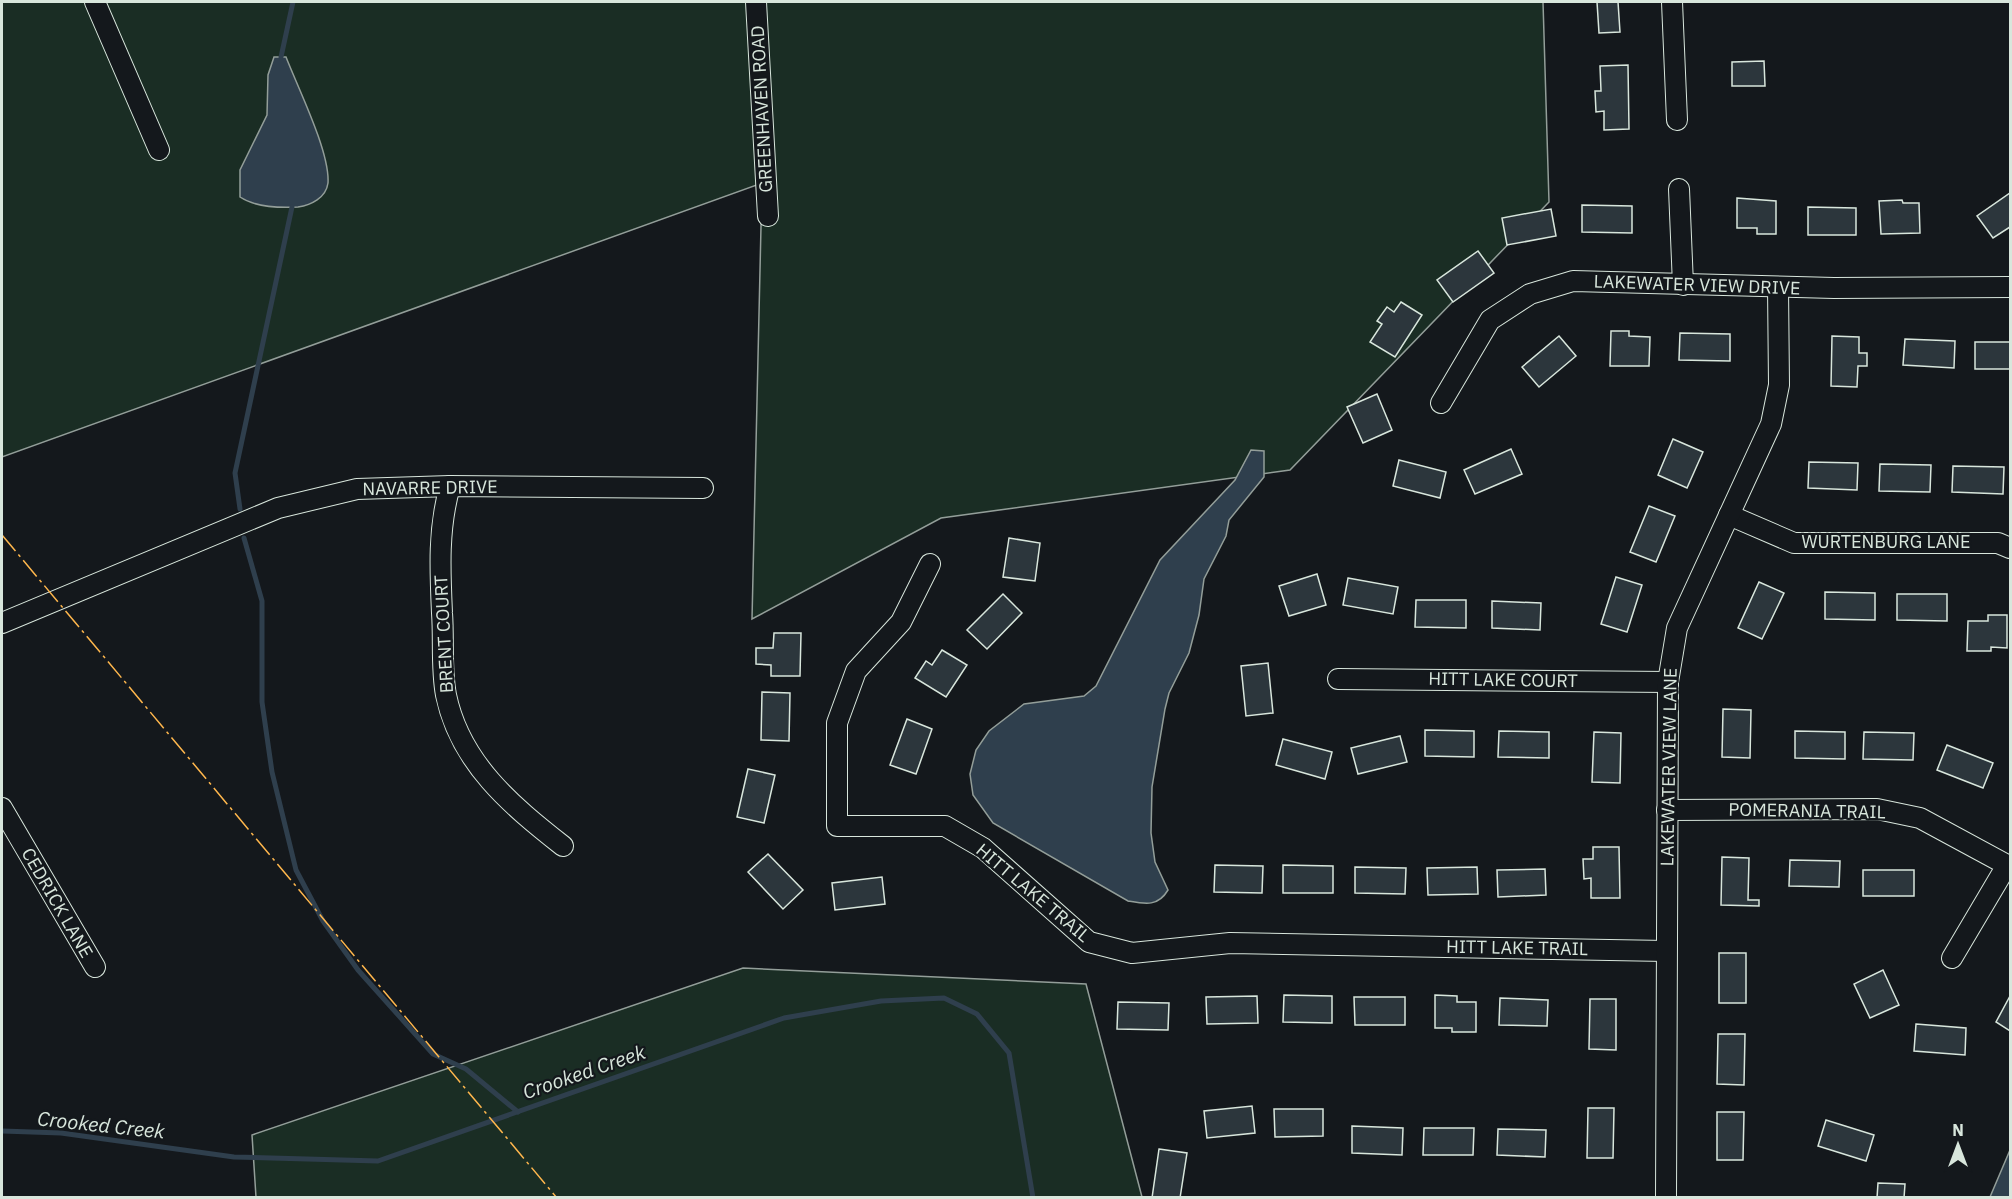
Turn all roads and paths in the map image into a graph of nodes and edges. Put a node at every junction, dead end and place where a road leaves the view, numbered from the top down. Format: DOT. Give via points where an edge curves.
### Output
graph roads {
  1 [pos="95,2"];
  2 [pos="756,2"];
  3 [pos="1672,2"];
  4 [pos="1677,120"];
  5 [pos="159,150"];
  6 [pos="1679,189"];
  7 [pos="768,216"];
  8 [pos="1683,285"];
  9 [pos="1778,287"];
  10 [pos="2010,287"];
  11 [pos="1440,403"];
  12 [pos="450,486"];
  13 [pos="704,488"];
  14 [pos="1729,515"];
  15 [pos="2010,548"];
  16 [pos="930,564"];
  17 [pos="2,623"];
  18 [pos="1338,679"];
  19 [pos="1668,682"];
  20 [pos="2,808"];
  21 [pos="1667,810"];
  22 [pos="563,846"];
  23 [pos="1666,951"];
  24 [pos="1952,958"];
  25 [pos="94,967"];
  26 [pos="1666,1197"];
  1 -- 5 [label="street"];
  2 -- 7 [label="street, GREENHAVEN ROAD"];
  3 -- 4 [label="street"];
  6 -- 8 [label="street"];
  8 -- 9 [label="street, LAKEWATER VIEW DRIVE"];
  8 -- 11 [label="street, LAKEWATER VIEW DRIVE" via="1573,282 1530,294 1490,320"];
  9 -- 10 [label="street, LAKEWATER VIEW DRIVE"];
  9 -- 14 [label="street, LAKEWATER VIEW LANE" via="1779,385 1771,424"];
  12 -- 13 [label="street, NAVARRE DRIVE"];
  12 -- 17 [label="street, NAVARRE DRIVE" via="357,489 278,508"];
  12 -- 22 [label="street, BRENT COURT" via="440,553 446,694 456,728 479,766 508,802"];
  14 -- 15 [label="street, WURTENBURG LANE" via="1794,543 1998,543"];
  14 -- 19 [label="street, LAKEWATER VIEW LANE" via="1677,628"];
  16 -- 23 [label="street, HITT LAKE TRAIL" via="901,622 856,671 837,723 837,826 945,826 983,848 1089,942 1132,954 1230,943"];
  18 -- 19 [label="street, HITT LAKE COURT"];
  19 -- 21 [label="street, LAKEWATER VIEW LANE"];
  20 -- 25 [label="street, CEDRICK LANE"];
  21 -- 23 [label="street, LAKEWATER VIEW LANE"];
  21 -- 24 [label="street, POMERANIA TRAIL" via="1877,808 1920,818 2007,866"];
  23 -- 26 [label="street, LAKEWATER VIEW LANE"];
}
